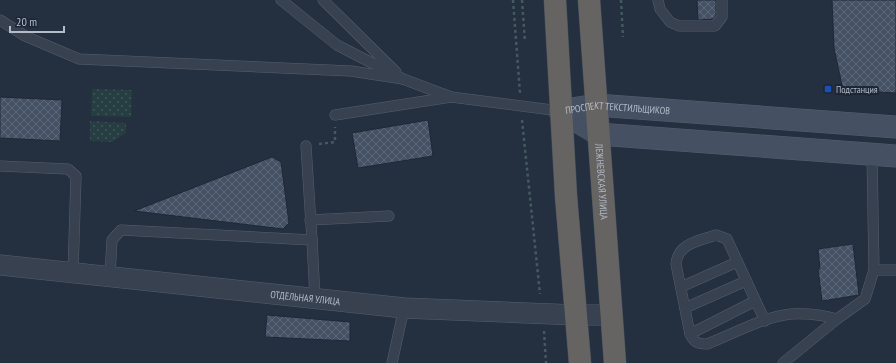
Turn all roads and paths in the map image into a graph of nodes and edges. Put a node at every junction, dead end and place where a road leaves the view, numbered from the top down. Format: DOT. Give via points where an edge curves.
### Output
graph roads {
  1 [pos="281,0"];
  2 [pos="323,0"];
  3 [pos="513,0"];
  4 [pos="522,0"];
  5 [pos="555,0"];
  6 [pos="589,0"];
  7 [pos="621,0"];
  8 [pos="658,0"];
  9 [pos="722,0"];
  10 [pos="0,20"];
  11 [pos="623,37"];
  12 [pos="525,42"];
  13 [pos="403,79"];
  14 [pos="451,97"];
  15 [pos="596,105"];
  16 [pos="521,108"];
  17 [pos="560,111"];
  18 [pos="335,115"];
  19 [pos="896,127"];
  20 [pos="598,134"];
  21 [pos="306,146"];
  22 [pos="872,154"];
  23 [pos="896,156"];
  24 [pos="0,166"];
  25 [pos="389,216"];
  26 [pos="310,220"];
  27 [pos="312,240"];
  28 [pos="737,262"];
  29 [pos="0,265"];
  30 [pos="874,270"];
  31 [pos="896,270"];
  32 [pos="73,273"];
  33 [pos="110,276"];
  34 [pos="746,281"];
  35 [pos="681,287"];
  36 [pos="315,298"];
  37 [pos="755,301"];
  38 [pos="404,308"];
  39 [pos="685,308"];
  40 [pos="542,313"];
  41 [pos="576,315"];
  42 [pos="611,315"];
  43 [pos="837,319"];
  44 [pos="765,321"];
  45 [pos="690,334"];
  46 [pos="392,363"];
  47 [pos="546,363"];
  48 [pos="580,363"];
  49 [pos="615,363"];
  50 [pos="783,363"];
  1 -- 13 [label="lane" via="337,45"];
  2 -- 13 [label="lane"];
  3 -- 16 [label="path"];
  4 -- 12 [label="path"];
  5 -- 17 [label="highway"];
  6 -- 15 [label="highway, ЛЕЖНЕВСКАЯ УЛИЦА"];
  7 -- 11 [label="path"];
  8 -- 9 [label="lane" via="660,9 670,22 688,26 715,26 722,17"];
  10 -- 13 [label="lane" via="25,36 80,59 351,72"];
  13 -- 14 [label="lane"];
  14 -- 16 [label="lane"];
  14 -- 18 [label="lane"];
  15 -- 17 [label="main road, ПРОСПЕКТ ТЕКСТИЛЬЩИКОВ"];
  15 -- 19 [label="main road, ПРОСПЕКТ ТЕКСТИЛЬЩИКОВ"];
  15 -- 20 [label="highway, ЛЕЖНЕВСКАЯ УЛИЦА"];
  16 -- 17 [label="lane"];
  16 -- 40 [label="path"];
  17 -- 20 [label="main road, ПРОСПЕКТ ТЕКСТИЛЬЩИКОВ"];
  17 -- 41 [label="highway"];
  18 -- 21 [label="path" via="335,142"];
  20 -- 22 [label="main road, ПРОСПЕКТ ТЕКСТИЛЬЩИКОВ"];
  20 -- 42 [label="highway, ЛЕЖНЕВСКАЯ УЛИЦА"];
  21 -- 26 [label="lane"];
  22 -- 23 [label="main road, ПРОСПЕКТ ТЕКСТИЛЬЩИКОВ"];
  22 -- 30 [label="lane"];
  24 -- 32 [label="lane" via="68,169 76,176"];
  25 -- 26 [label="lane"];
  26 -- 27 [label="lane"];
  27 -- 33 [label="lane" via="122,230 112,240"];
  27 -- 36 [label="lane"];
  28 -- 34 [label="lane"];
  28 -- 35 [label="lane"];
  28 -- 35 [label="lane" via="727,239 716,235 684,247 677,255 676,264"];
  29 -- 32 [label="street, ОТДЕЛЬНАЯ УЛИЦА"];
  30 -- 31 [label="lane"];
  30 -- 43 [label="lane" via="865,299"];
  32 -- 33 [label="street, ОТДЕЛЬНАЯ УЛИЦА"];
  33 -- 36 [label="street, ОТДЕЛЬНАЯ УЛИЦА"];
  34 -- 37 [label="lane"];
  34 -- 39 [label="lane"];
  35 -- 39 [label="lane"];
  36 -- 38 [label="street, ОТДЕЛЬНАЯ УЛИЦА"];
  37 -- 44 [label="lane"];
  37 -- 45 [label="lane"];
  38 -- 40 [label="street, ОТДЕЛЬНАЯ УЛИЦА"];
  38 -- 46 [label="lane"];
  39 -- 45 [label="lane"];
  40 -- 41 [label="street, ОТДЕЛЬНАЯ УЛИЦА"];
  40 -- 47 [label="path"];
  41 -- 42 [label="street, ОТДЕЛЬНАЯ УЛИЦА"];
  41 -- 48 [label="highway"];
  42 -- 49 [label="highway, ЛЕЖНЕВСКАЯ УЛИЦА"];
  43 -- 44 [label="lane" via="817,314 790,314"];
  43 -- 50 [label="lane"];
  44 -- 45 [label="lane" via="707,344 698,344"];
}
